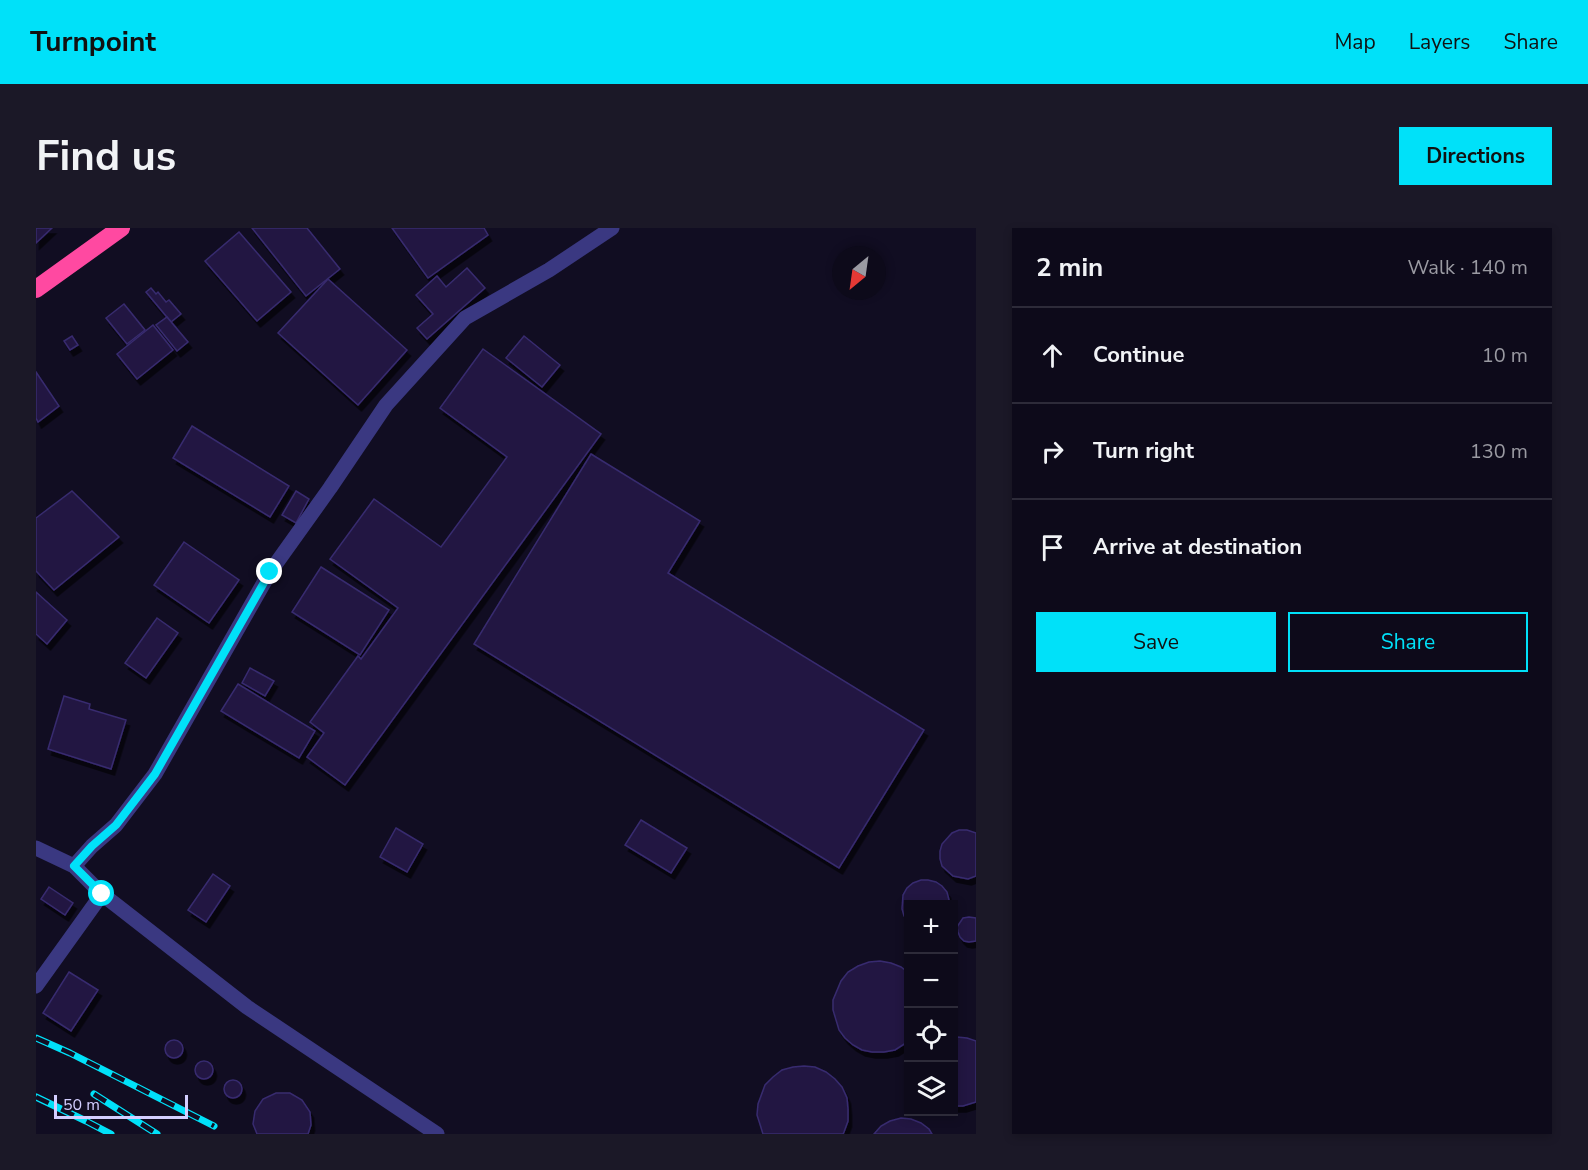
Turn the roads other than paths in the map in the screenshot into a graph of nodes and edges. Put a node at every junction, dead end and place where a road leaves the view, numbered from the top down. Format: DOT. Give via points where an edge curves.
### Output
graph roads {
  1 [pos="121,228"];
  2 [pos="612,228"];
  3 [pos="36,289"];
  4 [pos="36,848"];
  5 [pos="74,866"];
  6 [pos="102,894"];
  7 [pos="36,986"];
  8 [pos="436,1134"];
  1 -- 3 [label="highway"];
  2 -- 5 [label="lane" via="465,318 386,405 270,572 155,774 116,825"];
  4 -- 5 [label="lane"];
  5 -- 6 [label="lane"];
  6 -- 7 [label="lane"];
  6 -- 8 [label="lane" via="247,1007"];
}
